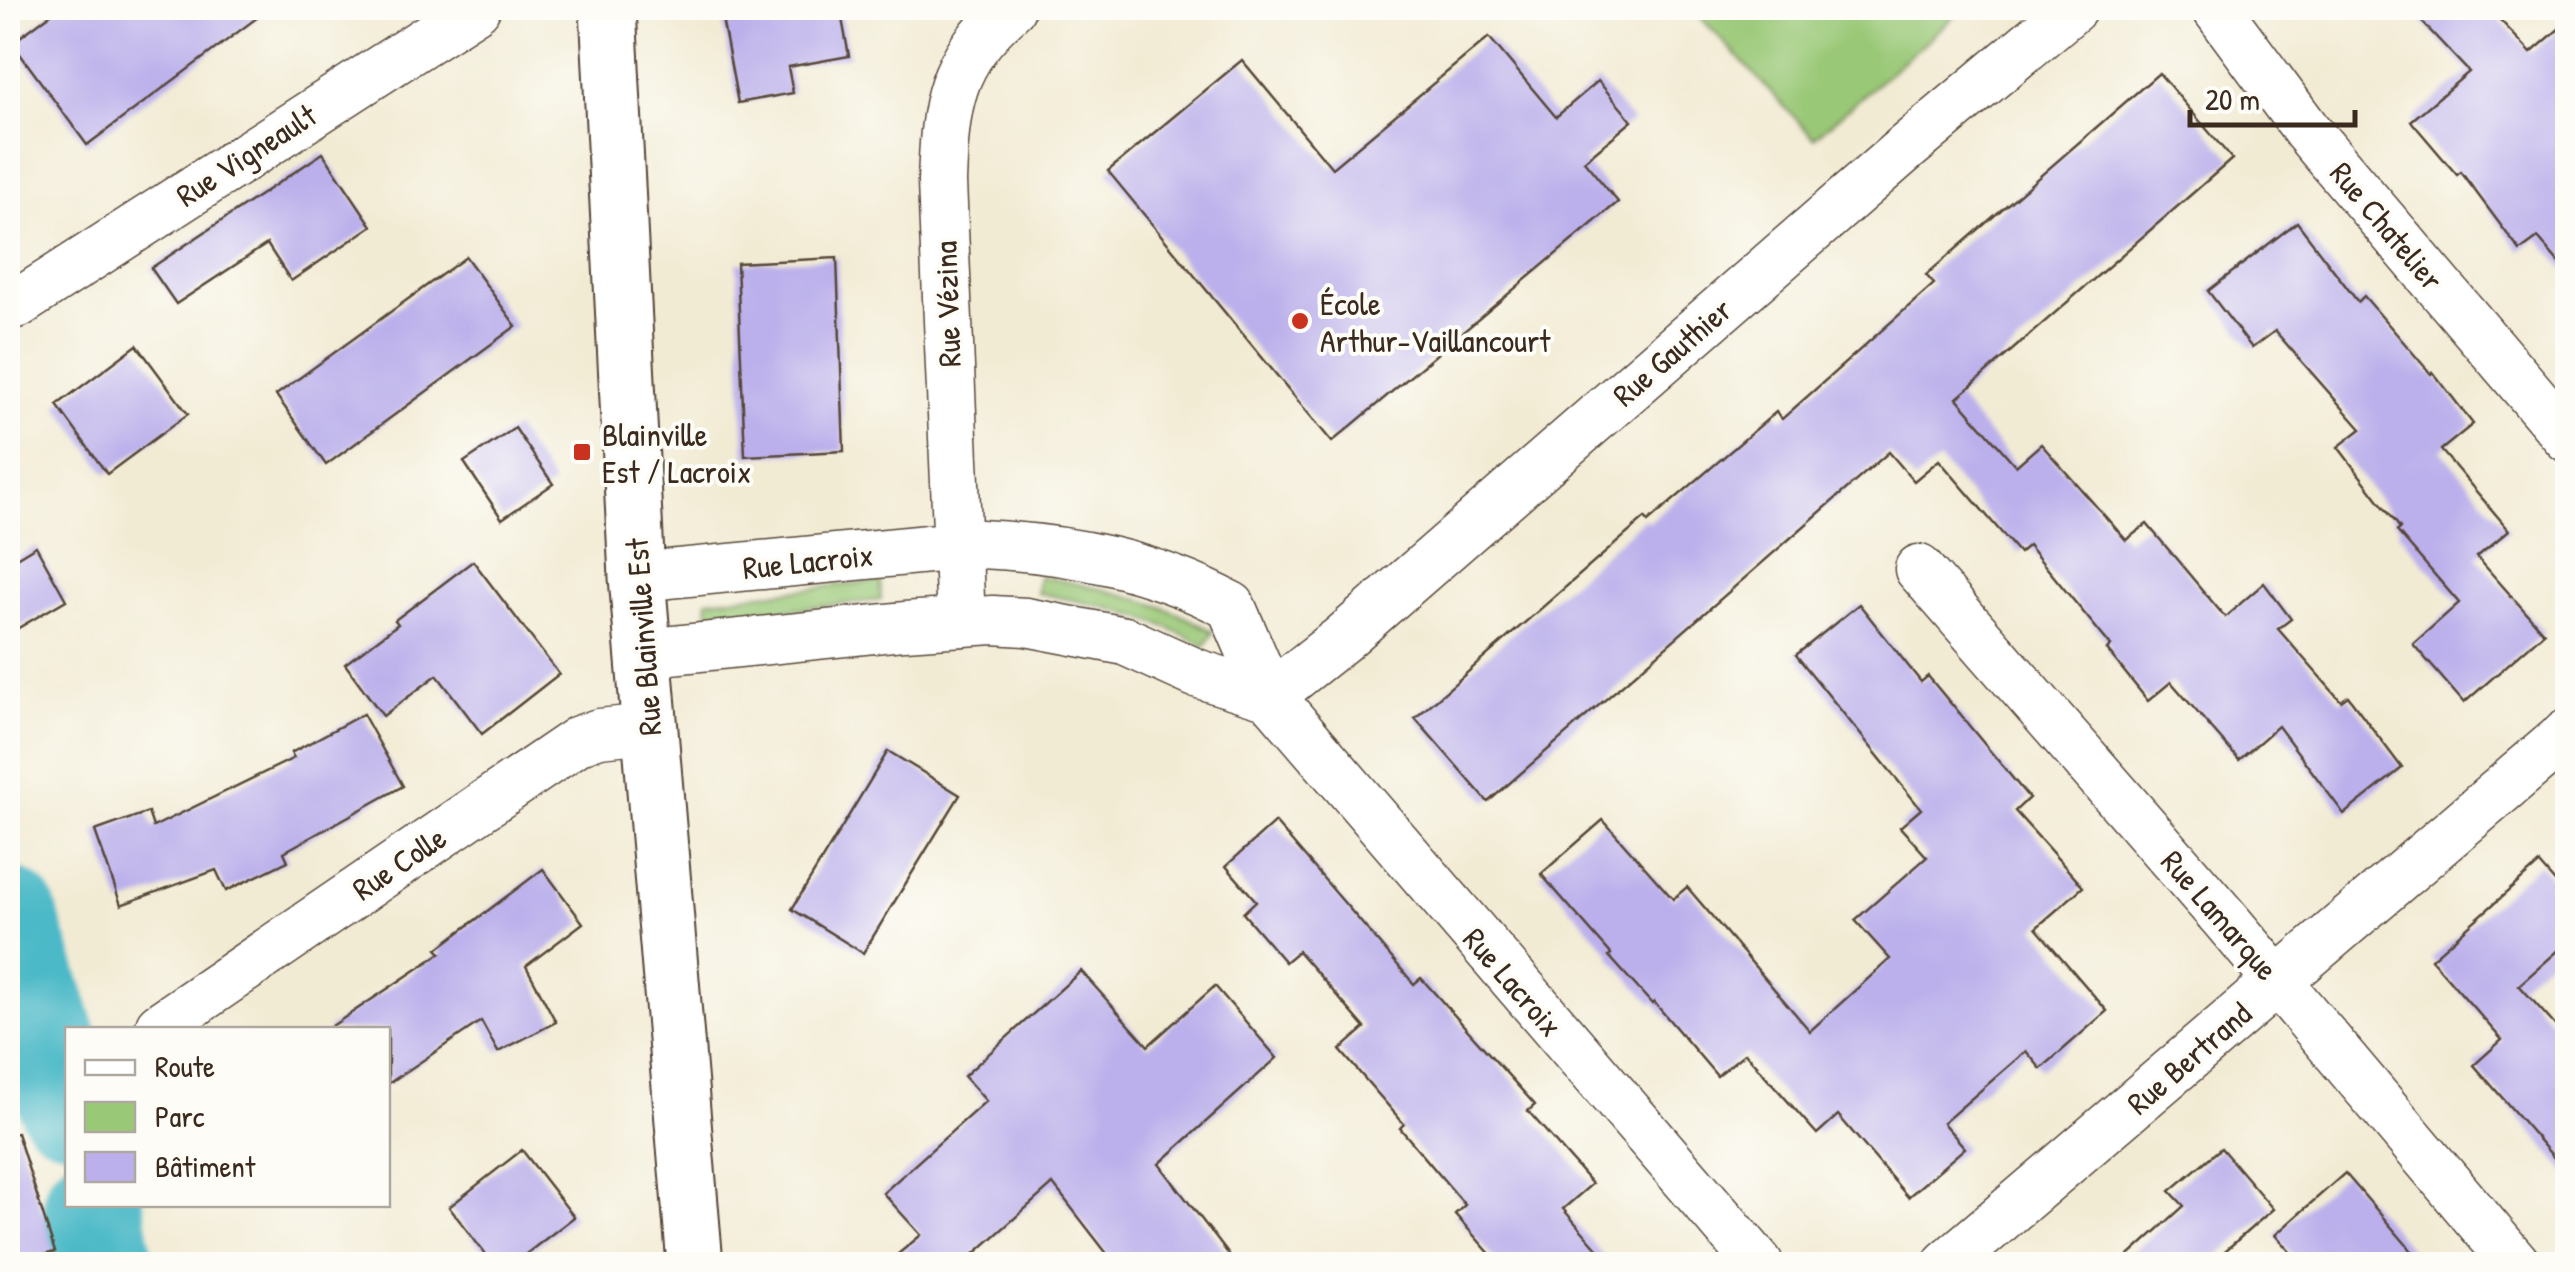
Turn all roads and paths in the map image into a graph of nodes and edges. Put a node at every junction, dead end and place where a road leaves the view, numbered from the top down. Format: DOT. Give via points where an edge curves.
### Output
graph roads {
  1 [pos="476,8"];
  2 [pos="608,8"];
  3 [pos="1011,8"];
  4 [pos="2073,8"];
  5 [pos="2216,8"];
  6 [pos="16,304"];
  7 [pos="2568,438"];
  8 [pos="958,545"];
  9 [pos="1919,569"];
  10 [pos="637,577"];
  11 [pos="961,622"];
  12 [pos="643,653"];
  13 [pos="1270,696"];
  14 [pos="649,728"];
  15 [pos="2568,733"];
  16 [pos="2277,981"];
  17 [pos="160,1026"];
  18 [pos="695,1264"];
  19 [pos="1758,1264"];
  20 [pos="1947,1264"];
  21 [pos="2516,1264"];
  1 -- 6 [label="street, Rue Vigneault"];
  2 -- 10 [label="street, Rue Blainville Est"];
  3 -- 8 [label="street, Rue Vézina" via="957,72 944,137"];
  4 -- 13 [label="street, Rue Gauthier"];
  5 -- 7 [label="street, Rue Chatelier" via="2306,131"];
  8 -- 10 [label="street, Rue Lacroix"];
  8 -- 11 [label="street, Rue Vézina"];
  8 -- 13 [label="street, Rue Lacroix" via="1072,552 1141,568 1210,595 1231,606"];
  9 -- 16 [label="street, Rue Lamarque"];
  10 -- 12 [label="street, Rue Blainville Est"];
  11 -- 12 [label="street"];
  11 -- 13 [label="street" via="1091,632"];
  12 -- 14 [label="street, Rue Blainville Est"];
  13 -- 19 [label="street, Rue Lacroix"];
  14 -- 17 [label="street, Rue Colle" via="579,740"];
  14 -- 18 [label="street, Rue Blainville Est"];
  15 -- 16 [label="street, Rue Bertrand"];
  16 -- 20 [label="street, Rue Bertrand"];
  16 -- 21 [label="street, Rue Lamarque"];
}
